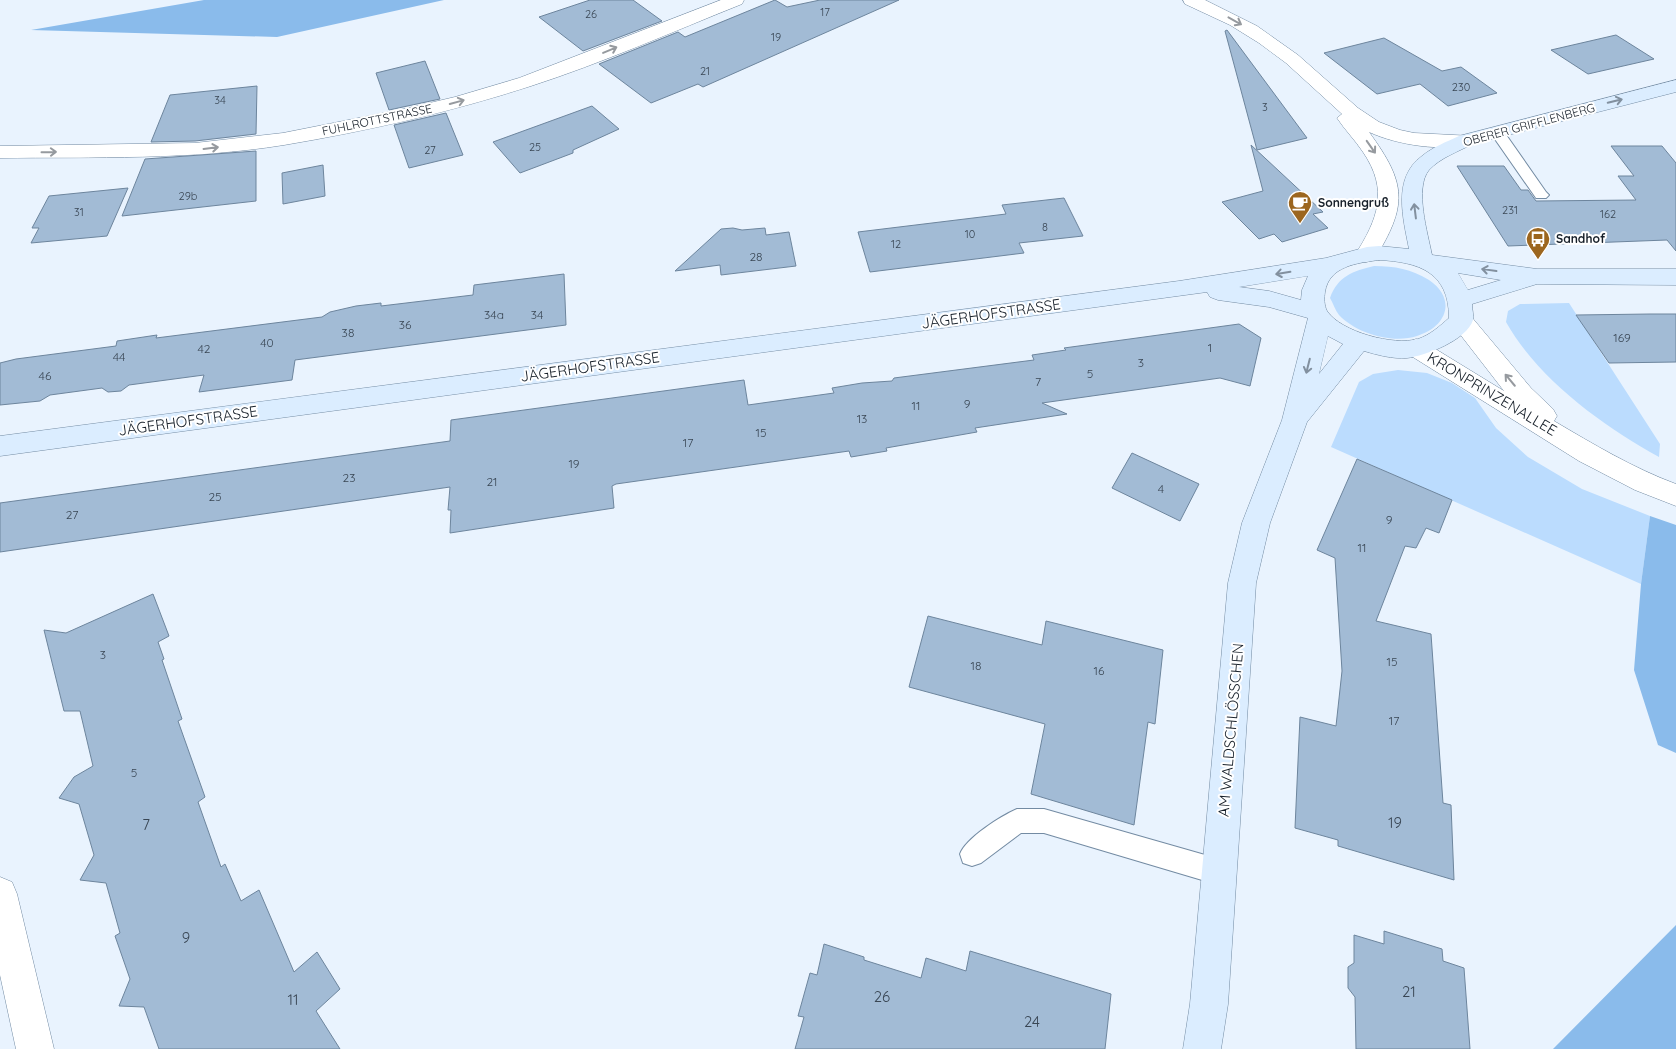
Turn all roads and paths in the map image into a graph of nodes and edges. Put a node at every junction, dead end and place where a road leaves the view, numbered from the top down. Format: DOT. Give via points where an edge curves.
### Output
graph roads {
  1 [pos="736,0"];
  2 [pos="1191,0"];
  3 [pos="1305,70"];
  4 [pos="1676,86"];
  5 [pos="1497,132"];
  6 [pos="1466,140"];
  7 [pos="0,152"];
  8 [pos="1541,195"];
  9 [pos="1366,255"];
  10 [pos="1426,260"];
  11 [pos="1331,265"];
  12 [pos="1537,277"];
  13 [pos="1676,277"];
  14 [pos="1179,289"];
  15 [pos="1460,310"];
  16 [pos="1318,315"];
  17 [pos="1359,341"];
  18 [pos="1416,348"];
  19 [pos="1295,420"];
  20 [pos="1568,440"];
  21 [pos="0,446"];
  22 [pos="1676,495"];
  23 [pos="972,854"];
  24 [pos="1219,872"];
  25 [pos="0,894"];
  26 [pos="35,1049"];
  27 [pos="1202,1049"];
  7 -- 1 [label="street, FUHLROTTSTRASSE, one-way" via="195,150 283,139 404,115 526,82"];
  2 -- 3 [label="street, one-way" via="1257,34"];
  3 -- 6 [label="street" via="1349,110 1377,128 1421,140"];
  3 -- 9 [label="street, one-way" via="1364,138 1386,171 1390,206 1378,237"];
  5 -- 4 [label="main road, OBERER GRIFFLENBERG, one-way"];
  5 -- 6 [label="main road, OBERER GRIFFLENBERG"];
  5 -- 8 [label="lane"];
  10 -- 6 [label="main road, OBERER GRIFFLENBERG, one-way" via="1412,187 1423,166"];
  9 -- 10 [label="main road" via="1390,253"];
  9 -- 11 [label="main road"];
  12 -- 10 [label="main road, one-way"];
  10 -- 15 [label="main road" via="1456,287"];
  11 -- 14 [label="main road, JÄGERHOFSTRASSE, one-way"];
  11 -- 16 [label="main road" via="1315,281 1313,293"];
  12 -- 13 [label="main road"];
  12 -- 15 [label="main road"];
  14 -- 16 [label="main road, JÄGERHOFSTRASSE" via="1249,295"];
  14 -- 21 [label="main road, JÄGERHOFSTRASSE"];
  15 -- 18 [label="main road" via="1444,336"];
  20 -- 15 [label="street, KRONPRINZENALLEE, one-way" via="1522,395"];
  16 -- 17 [label="main road" via="1334,329"];
  16 -- 19 [label="main road, AM WALDSCHLÖSSCHEN, one-way"];
  17 -- 18 [label="main road" via="1392,348"];
  17 -- 19 [label="main road, AM WALDSCHLÖSSCHEN"];
  18 -- 20 [label="street, KRONPRINZENALLEE"];
  19 -- 24 [label="main road, AM WALDSCHLÖSSCHEN" via="1256,523 1246,560"];
  20 -- 22 [label="street, KRONPRINZENALLEE" via="1644,483"];
  23 -- 24 [label="lane" via="1017,821 1044,821"];
  24 -- 27 [label="main road, AM WALDSCHLÖSSCHEN" via="1209,1004"];
  25 -- 26 [label="street"];
}
